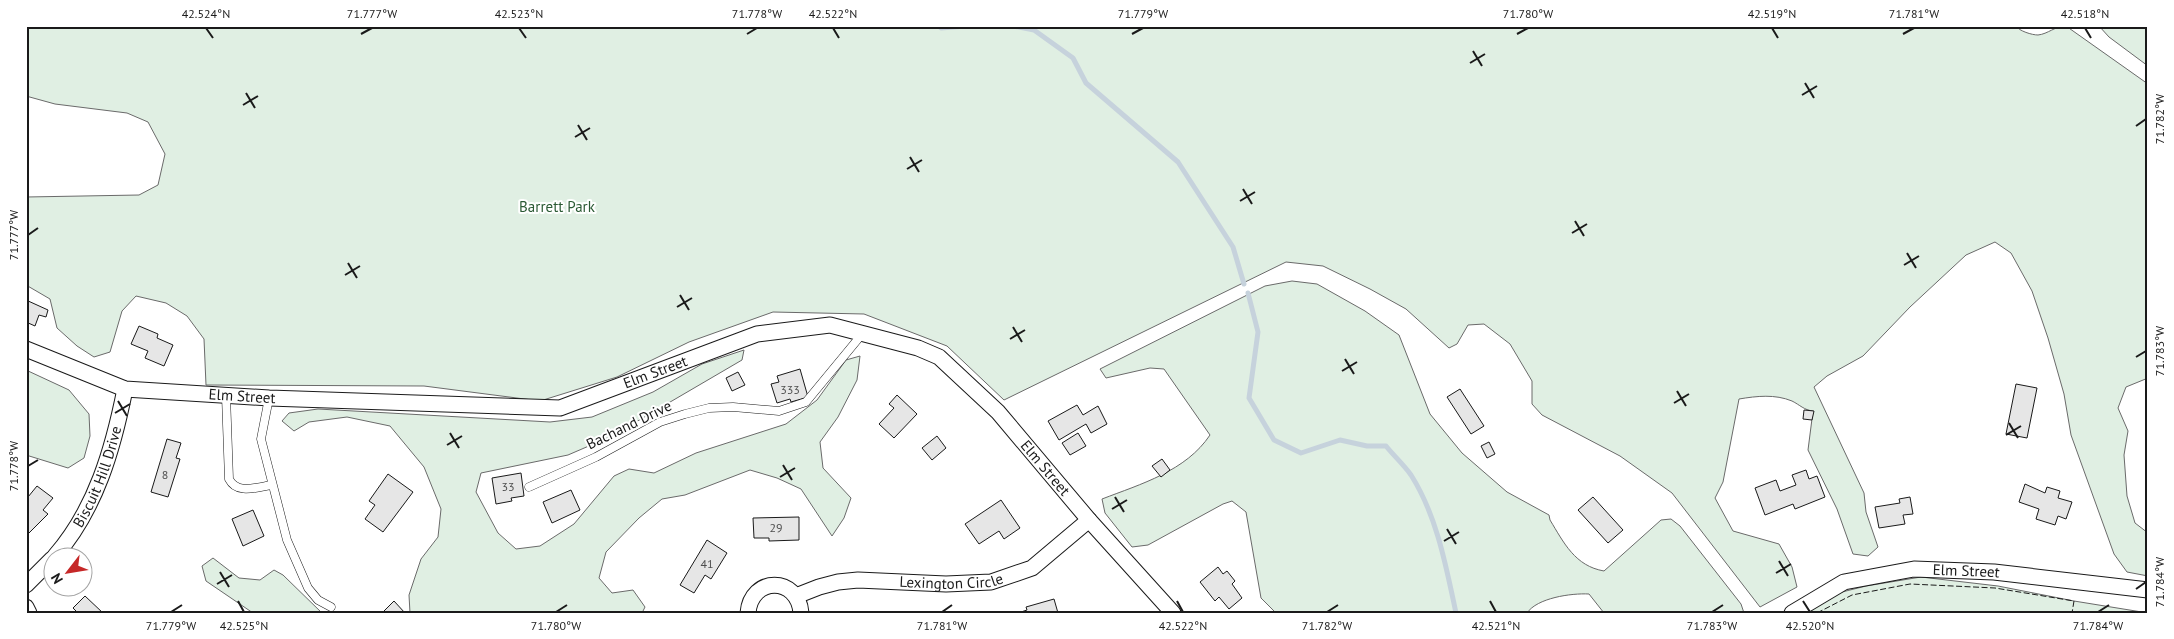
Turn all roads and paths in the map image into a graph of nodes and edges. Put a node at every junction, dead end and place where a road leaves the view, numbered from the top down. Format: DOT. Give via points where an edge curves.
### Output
graph roads {
  1 [pos="862,333"];
  2 [pos="26,349"];
  3 [pos="124,389"];
  4 [pos="226,396"];
  5 [pos="269,398"];
  6 [pos="272,485"];
  7 [pos="529,487"];
  8 [pos="1089,520"];
  9 [pos="63,546"];
  10 [pos="42,570"];
  11 [pos="26,585"];
  12 [pos="2148,590"];
  13 [pos="796,596"];
  14 [pos="26,607"];
  15 [pos="331,607"];
  16 [pos="29,613"];
  17 [pos="748,613"];
  18 [pos="801,613"];
  19 [pos="1173,613"];
  20 [pos="1792,613"];
  1 -- 5 [label="street, Elm Street" via="830,324 757,334 560,408"];
  1 -- 7 [label="lane, Bachand Drive" via="806,402 779,411 733,407 685,414 660,422 596,458"];
  1 -- 8 [label="street, Elm Street" via="918,348 938,357 998,412"];
  2 -- 3 [label="street, Elm Street"];
  3 -- 4 [label="street, Elm Street"];
  3 -- 9 [label="street, Biscuit Hill Drive" via="114,443 93,498"];
  4 -- 5 [label="street, Elm Street"];
  4 -- 6 [label="lane" via="229,479 232,486 240,489"];
  5 -- 6 [label="lane" via="261,438"];
  6 -- 15 [label="lane" via="287,540 302,578 318,600"];
  8 -- 13 [label="street, Lexington Circle" via="1032,568 991,582 946,584 858,580 838,582"];
  8 -- 19 [label="street, Elm Street"];
  10 -- 11 [label="street, Biscuit Hill Drive"];
  12 -- 20 [label="street, Elm Street" via="1994,572 1914,569 1844,582"];
  13 -- 17 [label="street" via="783,587 766,586 753,596"];
  13 -- 18 [label="street"];
  14 -- 16 [label="street"];
}
